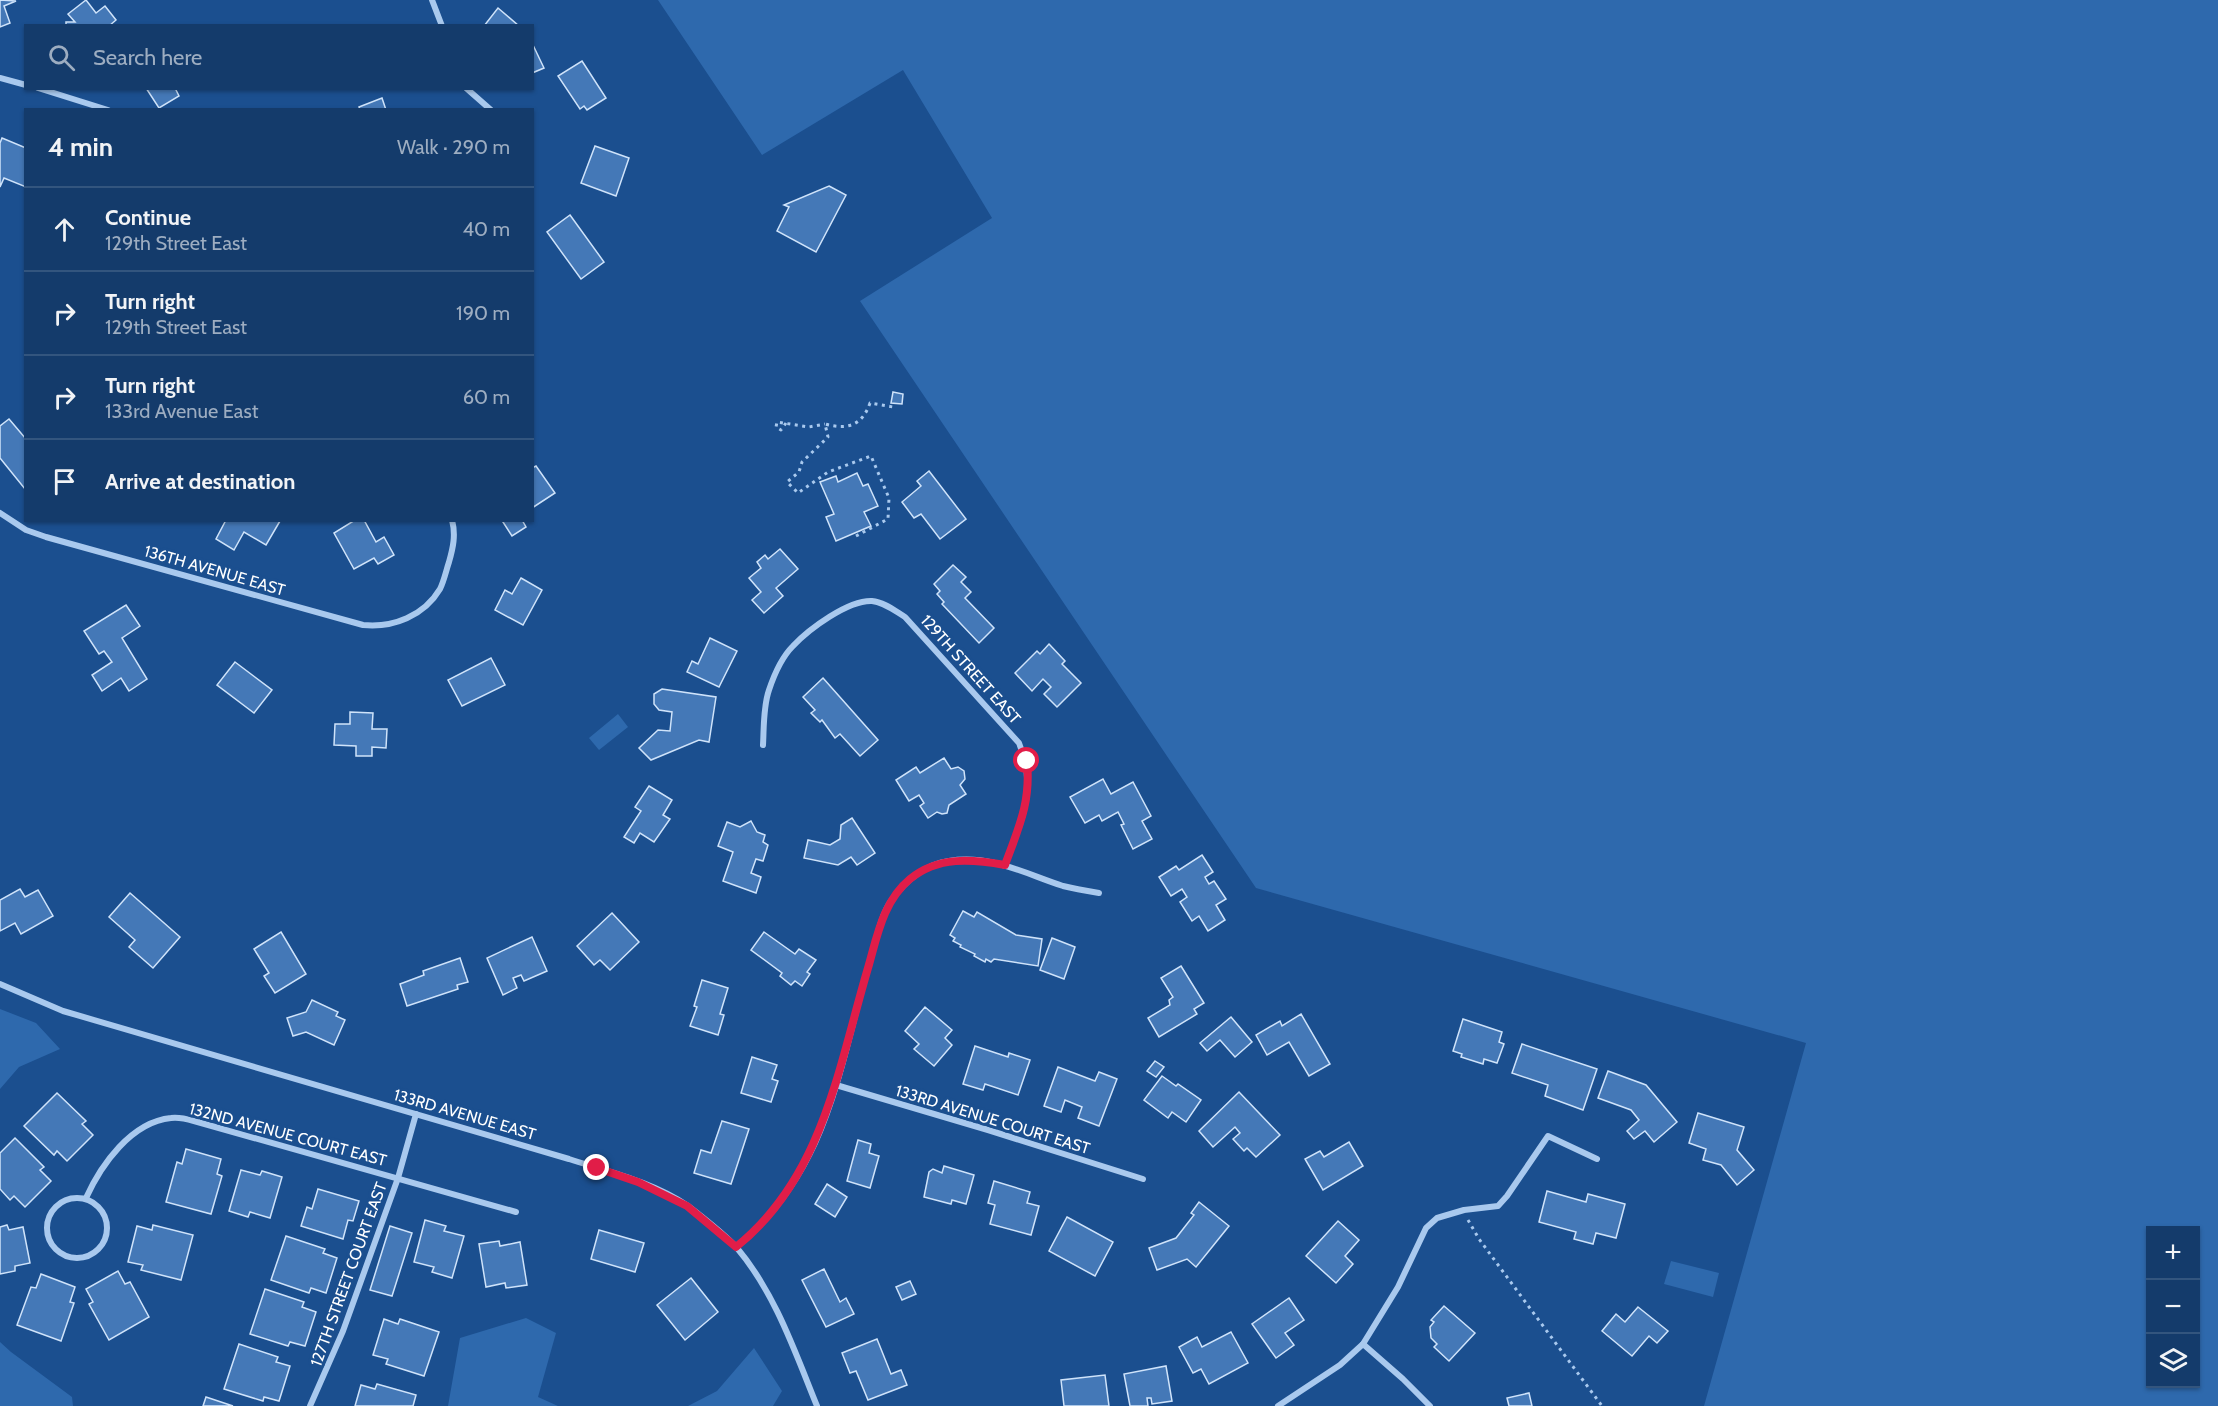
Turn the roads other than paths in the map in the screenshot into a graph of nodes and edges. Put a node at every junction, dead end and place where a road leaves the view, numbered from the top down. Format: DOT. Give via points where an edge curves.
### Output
graph roads {
  1 [pos="432,0"];
  2 [pos="441,24"];
  3 [pos="0,78"];
  4 [pos="24,84"];
  5 [pos="44,90"];
  6 [pos="468,90"];
  7 [pos="102,108"];
  8 [pos="489,108"];
  9 [pos="0,513"];
  10 [pos="452,522"];
  11 [pos="763,746"];
  12 [pos="1005,865"];
  13 [pos="1099,893"];
  14 [pos="0,984"];
  15 [pos="836,1086"];
  16 [pos="416,1114"];
  17 [pos="1597,1159"];
  18 [pos="398,1178"];
  19 [pos="1143,1179"];
  20 [pos="86,1198"];
  21 [pos="516,1212"];
  22 [pos="736,1247"];
  23 [pos="1363,1344"];
  24 [pos="310,1406"];
  25 [pos="817,1406"];
  26 [pos="1278,1406"];
  27 [pos="1430,1406"];
  1 -- 2 [label="street"];
  3 -- 4 [label="street"];
  5 -- 7 [label="street"];
  6 -- 8 [label="street"];
  9 -- 10 [label="street, 136TH AVENUE EAST" via="46,537 375,626 402,622 424,607 441,587 455,538"];
  11 -- 12 [label="street, 129TH STREET EAST" via="767,694 791,647 850,605 873,601 890,607 905,617 1020,743 1029,782 1026,808"];
  12 -- 13 [label="street"];
  12 -- 15 [label="street" via="966,860 934,864 909,879 891,901 860,994"];
  14 -- 16 [label="street, 133RD AVENUE EAST" via="63,1011"];
  15 -- 19 [label="street, 133RD AVENUE COURT EAST"];
  15 -- 22 [label="street" via="815,1142 789,1190 773,1212"];
  16 -- 18 [label="street, 127TH STREET COURT EAST"];
  16 -- 22 [label="street, 133RD AVENUE EAST" via="638,1182 687,1206"];
  17 -- 23 [label="street" via="1548,1137 1498,1206 1462,1210 1437,1218 1426,1228"];
  18 -- 20 [label="street, 132ND AVENUE COURT EAST" via="173,1118 146,1125 131,1137 97,1175"];
  18 -- 21 [label="street, 132ND AVENUE COURT EAST"];
  18 -- 24 [label="street, 127TH STREET COURT EAST" via="343,1331"];
  20 -- 20 [label="street" via="66,1199 57,1204 47,1221 50,1241 73,1258 93,1254 108,1229 102,1210"];
  22 -- 25 [label="street, 133RD AVENUE EAST" via="781,1318"];
  23 -- 26 [label="street" via="1340,1365"];
  23 -- 27 [label="street"];
}
